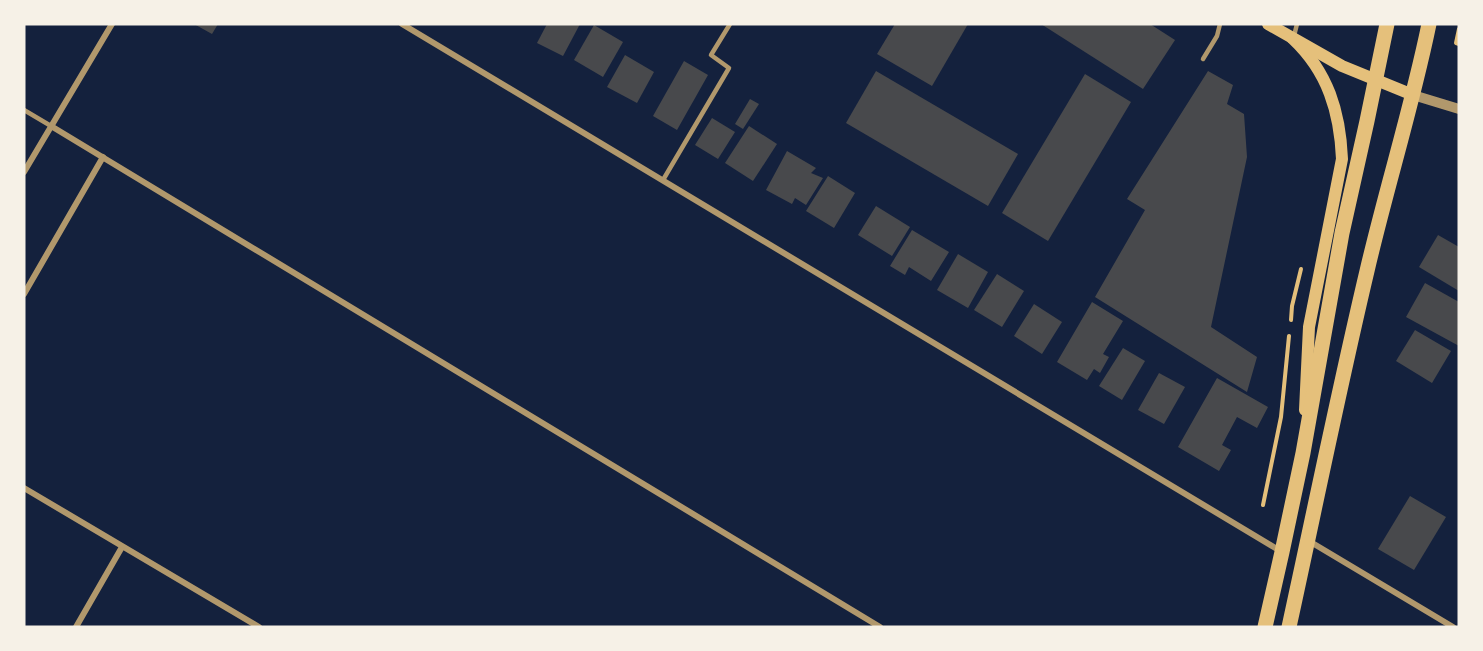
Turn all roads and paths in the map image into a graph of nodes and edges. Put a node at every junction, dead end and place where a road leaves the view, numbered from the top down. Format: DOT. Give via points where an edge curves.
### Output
graph roads {
  1 [pos="112,24"];
  2 [pos="402,24"];
  3 [pos="730,24"];
  4 [pos="1220,24"];
  5 [pos="1268,24"];
  6 [pos="1297,24"];
  7 [pos="1387,24"];
  8 [pos="1429,24"];
  9 [pos="1459,29"];
  10 [pos="1293,39"];
  11 [pos="1458,43"];
  12 [pos="1203,59"];
  13 [pos="1375,81"];
  14 [pos="1413,95"];
  15 [pos="1459,109"];
  16 [pos="24,110"];
  17 [pos="51,126"];
  18 [pos="103,157"];
  19 [pos="24,172"];
  20 [pos="663,180"];
  21 [pos="24,294"];
  22 [pos="1303,453"];
  23 [pos="24,488"];
  24 [pos="1308,541"];
  25 [pos="122,547"];
  26 [pos="1282,552"];
  27 [pos="76,627"];
  28 [pos="259,627"];
  29 [pos="880,627"];
  30 [pos="1265,627"];
  31 [pos="1289,627"];
  32 [pos="1453,627"];
  1 -- 17 [label="street"];
  2 -- 20 [label="street"];
  3 -- 20 [label="lane" via="711,55 729,68"];
  4 -- 12 [label="lane"];
  5 -- 10 [label="main road"];
  6 -- 10 [label="lane"];
  7 -- 13 [label="main road"];
  8 -- 14 [label="main road"];
  9 -- 11 [label="path"];
  10 -- 13 [label="main road"];
  10 -- 22 [label="main road" via="1317,67 1333,100 1342,159 1309,327"];
  13 -- 14 [label="main road"];
  13 -- 22 [label="main road" via="1342,233"];
  14 -- 15 [label="street"];
  14 -- 24 [label="main road" via="1366,274"];
  16 -- 17 [label="lane"];
  17 -- 18 [label="street"];
  17 -- 19 [label="street"];
  18 -- 21 [label="street"];
  18 -- 29 [label="street"];
  20 -- 26 [label="street"];
  22 -- 26 [label="main road"];
  23 -- 25 [label="street"];
  24 -- 31 [label="main road"];
  24 -- 32 [label="street"];
  25 -- 27 [label="street"];
  25 -- 28 [label="street"];
  26 -- 30 [label="main road"];
}
